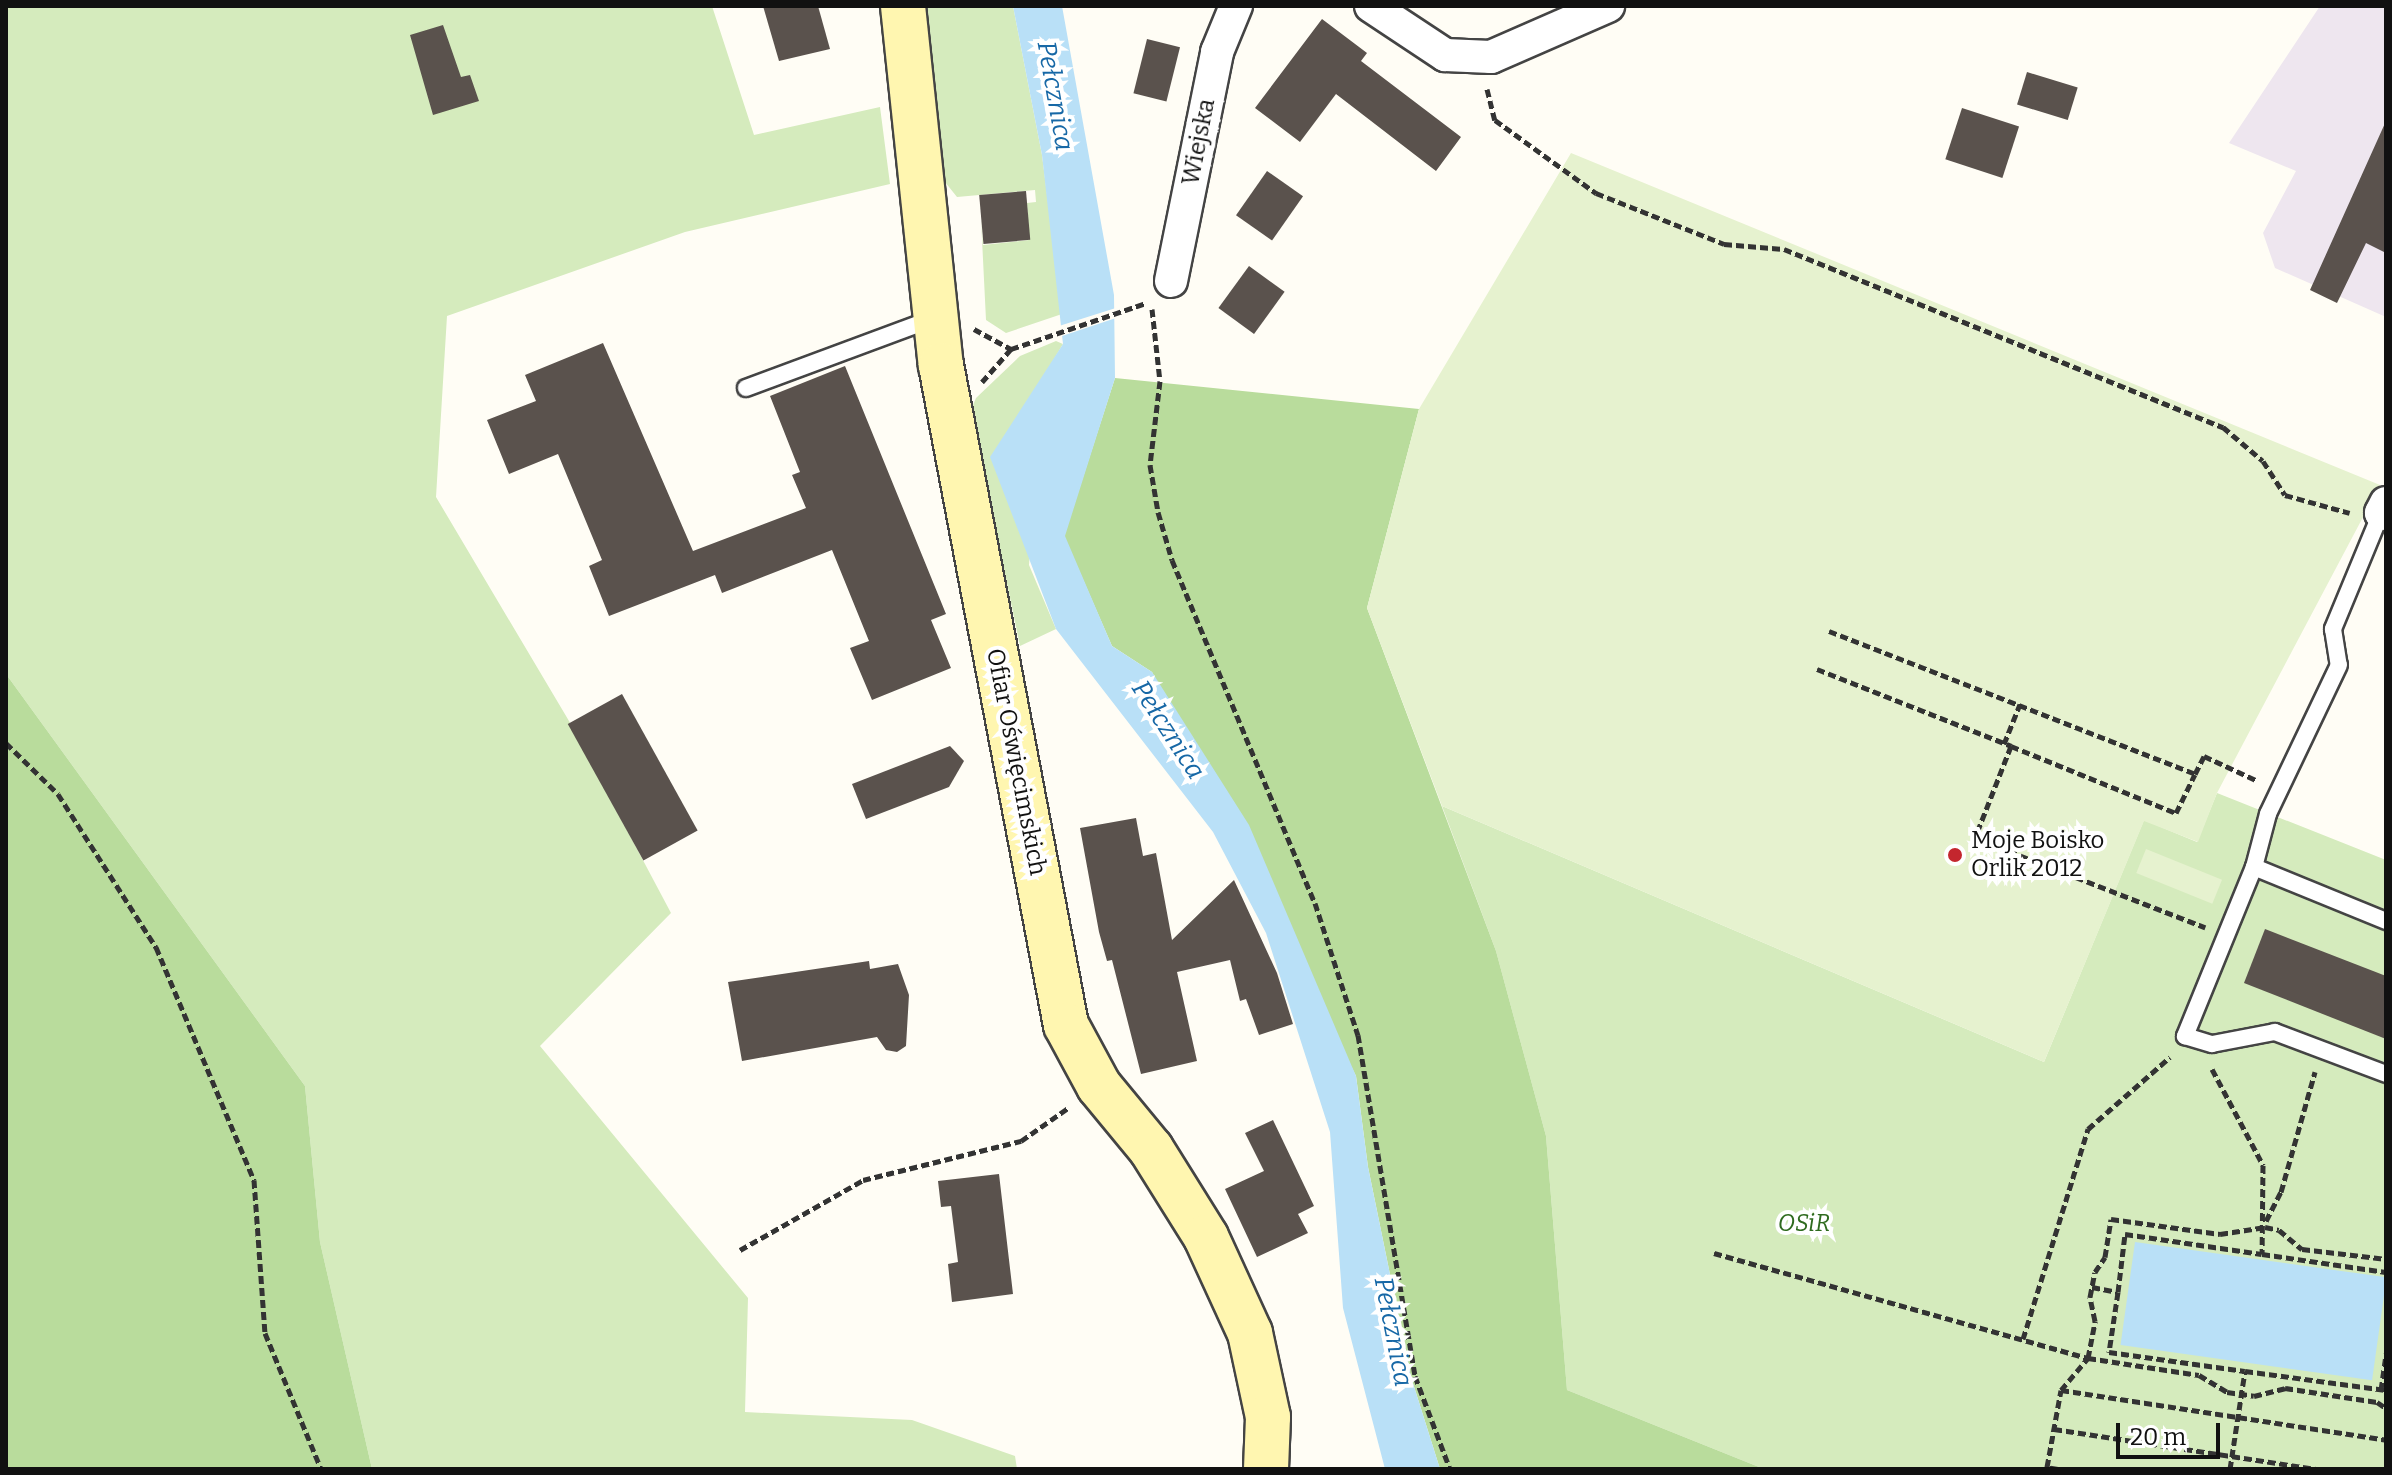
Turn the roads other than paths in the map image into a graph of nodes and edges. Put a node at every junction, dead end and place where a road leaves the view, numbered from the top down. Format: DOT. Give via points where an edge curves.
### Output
graph roads {
  1 [pos="903,6"];
  2 [pos="1236,6"];
  3 [pos="1371,6"];
  4 [pos="1608,6"];
  5 [pos="1161,290"];
  6 [pos="936,318"];
  7 [pos="746,388"];
  8 [pos="2384,510"];
  9 [pos="2254,867"];
  10 [pos="2386,921"];
  11 [pos="2386,1074"];
  12 [pos="1266,1469"];
  1 -- 6 [label="street, Ofiar Oświęcimskich"];
  2 -- 5 [label="street, Wiejska" via="1217,52"];
  3 -- 4 [label="street" via="1445,55 1480,57 1491,57"];
  6 -- 7 [label="lane"];
  6 -- 12 [label="street, Ofiar Oświęcimskich" via="1066,1025 1099,1086 1151,1149 1206,1237 1250,1333 1268,1417"];
  8 -- 9 [label="lane" via="2333,629 2339,665 2268,814"];
  9 -- 10 [label="lane"];
  9 -- 11 [label="lane" via="2185,1036 2212,1044 2275,1032"];
}
